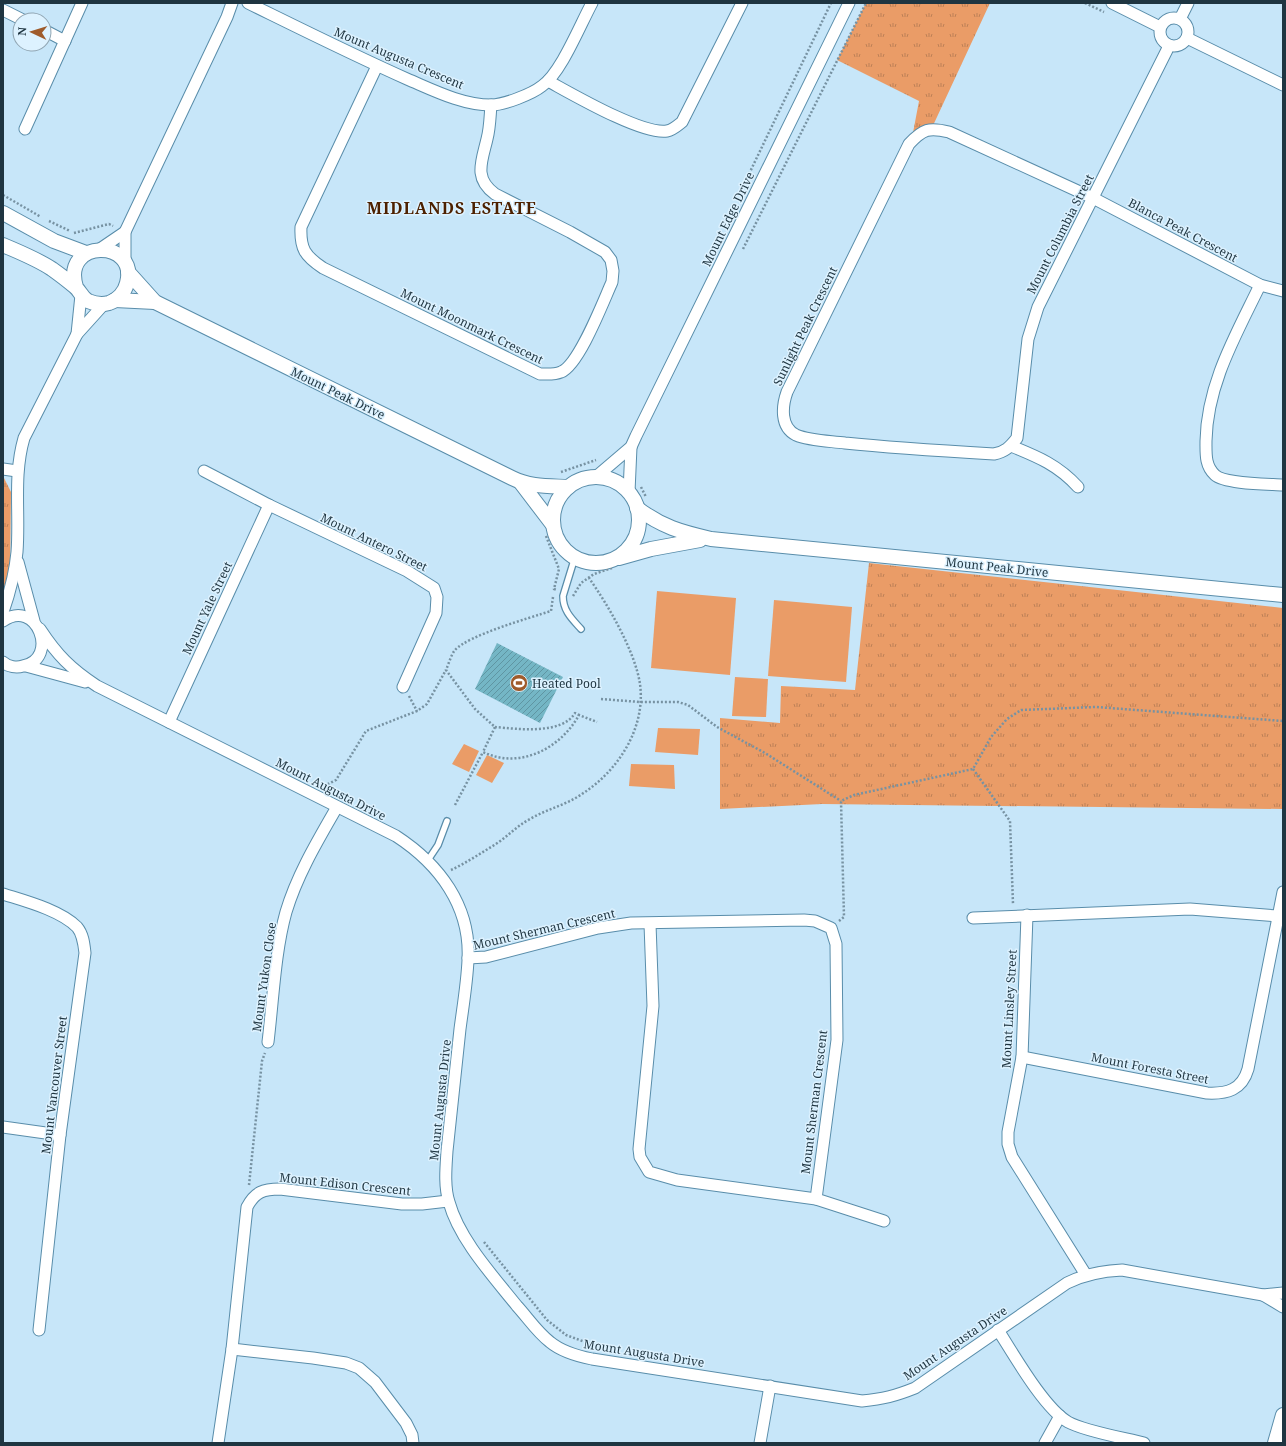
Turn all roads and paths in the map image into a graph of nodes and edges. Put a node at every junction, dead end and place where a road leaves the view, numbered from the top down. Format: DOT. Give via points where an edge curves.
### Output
graph roads {
  1 [pos="82,3"];
  2 [pos="232,3"];
  3 [pos="248,3"];
  4 [pos="592,3"];
  5 [pos="742,3"];
  6 [pos="849,3"];
  7 [pos="866,3"];
  8 [pos="1112,3"];
  9 [pos="1188,3"];
  10 [pos="3,10"];
  11 [pos="12,14"];
  12 [pos="1180,19"];
  13 [pos="1160,27"];
  14 [pos="52,34"];
  15 [pos="1187,38"];
  16 [pos="65,41"];
  17 [pos="1169,45"];
  18 [pos="377,66"];
  19 [pos="548,81"];
  20 [pos="1283,85"];
  21 [pos="491,105"];
  22 [pos="25,129"];
  23 [pos="1093,198"];
  24 [pos="3,214"];
  25 [pos="125,232"];
  26 [pos="3,245"];
  27 [pos="93,251"];
  28 [pos="742,252"];
  29 [pos="126,268"];
  30 [pos="1260,285"];
  31 [pos="78,291"];
  32 [pos="1283,291"];
  33 [pos="110,302"];
  34 [pos="155,302"];
  35 [pos="76,334"];
  36 [pos="1011,446"];
  37 [pos="631,447"];
  38 [pos="3,469"];
  39 [pos="17,471"];
  40 [pos="204,471"];
  41 [pos="597,476"];
  42 [pos="521,483"];
  43 [pos="1283,485"];
  44 [pos="568,487"];
  45 [pos="1078,487"];
  46 [pos="629,492"];
  47 [pos="269,505"];
  48 [pos="637,508"];
  49 [pos="553,525"];
  50 [pos="711,538"];
  51 [pos="17,551"];
  52 [pos="575,557"];
  53 [pos="613,559"];
  54 [pos="589,578"];
  55 [pos="554,589"];
  56 [pos="1283,595"];
  57 [pos="3,612"];
  58 [pos="3,621"];
  59 [pos="37,625"];
  60 [pos="581,629"];
  61 [pos="3,662"];
  62 [pos="22,667"];
  63 [pos="3,669"];
  64 [pos="446,670"];
  65 [pos="97,686"];
  66 [pos="403,687"];
  67 [pos="601,699"];
  68 [pos="640,702"];
  69 [pos="417,711"];
  70 [pos="579,714"];
  71 [pos="1283,721"];
  72 [pos="169,722"];
  73 [pos="597,722"];
  74 [pos="495,727"];
  75 [pos="483,752"];
  76 [pos="973,769"];
  77 [pos="330,790"];
  78 [pos="841,801"];
  79 [pos="455,805"];
  80 [pos="337,807"];
  81 [pos="447,821"];
  82 [pos="431,856"];
  83 [pos="451,870"];
  84 [pos="454,874"];
  85 [pos="1283,892"];
  86 [pos="3,894"];
  87 [pos="1027,915"];
  88 [pos="1014,916"];
  89 [pos="1277,916"];
  90 [pos="973,918"];
  91 [pos="650,924"];
  92 [pos="831,928"];
  93 [pos="468,958"];
  94 [pos="268,1042"];
  95 [pos="1022,1057"];
  96 [pos="3,1127"];
  97 [pos="60,1135"];
  98 [pos="816,1200"];
  99 [pos="448,1201"];
  100 [pos="247,1207"];
  101 [pos="884,1222"];
  102 [pos="482,1240"];
  103 [pos="1086,1275"];
  104 [pos="1283,1293"];
  105 [pos="1263,1295"];
  106 [pos="1283,1307"];
  107 [pos="39,1330"];
  108 [pos="998,1330"];
  109 [pos="602,1348"];
  110 [pos="232,1350"];
  111 [pos="770,1386"];
  112 [pos="1283,1415"];
  113 [pos="1060,1416"];
  114 [pos="218,1443"];
  115 [pos="413,1443"];
  116 [pos="760,1443"];
  117 [pos="1045,1443"];
  118 [pos="1144,1443"];
  119 [pos="1275,1443"];
  1 -- 16 [label="street"];
  2 -- 25 [label="street"];
  3 -- 18 [label="street, Mount Augusta Crescent"];
  4 -- 19 [label="street, Mount Augusta Crescent" via="558,68"];
  5 -- 19 [label="street" via="682,122 673,130 655,132 636,126"];
  6 -- 37 [label="street, Mount Edge Drive"];
  7 -- 28 [label="path"];
  8 -- 13 [label="street"];
  9 -- 12 [label="street"];
  10 -- 11 [label="street"];
  12 -- 13 [label="street" via="1170,18"];
  12 -- 15 [label="street" via="1188,27"];
  13 -- 17 [label="street" via="1161,38"];
  14 -- 16 [label="street"];
  15 -- 17 [label="street" via="1179,45"];
  15 -- 20 [label="street"];
  16 -- 22 [label="street"];
  17 -- 23 [label="street, Mount Columbia Street"];
  18 -- 21 [label="street, Mount Augusta Crescent" via="442,93"];
  18 -- 21 [label="street, Mount Moonmark Crescent" via="301,227 300,241 306,255 323,268 540,374 562,372 572,363 583,344 612,282 614,271 605,252 487,188 482,177 480,161 487,138"];
  19 -- 21 [label="street, Mount Augusta Crescent" via="542,87 522,96"];
  23 -- 30 [label="street, Blanca Peak Crescent"];
  23 -- 36 [label="street, Mount Columbia Street" via="1032,323 1017,438"];
  23 -- 36 [label="street, Sunlight Peak Crescent" via="949,132 935,128 925,130 909,144 787,392 782,414 795,435 810,438 888,448 994,454 1003,452"];
  24 -- 27 [label="street, Mount Peak Drive" via="54,241"];
  25 -- 27 [label="street"];
  25 -- 29 [label="street"];
  26 -- 31 [label="street, Mount Peak Drive" via="51,268"];
  27 -- 29 [label="street, Mount Peak Drive" via="113,252"];
  27 -- 31 [label="street" via="75,268"];
  29 -- 33 [label="street" via="126,288"];
  29 -- 34 [label="street, Mount Peak Drive"];
  30 -- 32 [label="street, Blanca Peak Crescent"];
  30 -- 43 [label="street" via="1220,368 1206,428 1206,456 1208,468 1216,476 1230,481"];
  31 -- 33 [label="street, Mount Peak Drive" via="94,303"];
  31 -- 35 [label="street, Mount Augusta Drive"];
  33 -- 34 [label="street, Mount Peak Drive"];
  33 -- 35 [label="street, Mount Augusta Drive"];
  34 -- 42 [label="street, Mount Peak Drive"];
  35 -- 39 [label="street, Mount Augusta Drive" via="24,438"];
  36 -- 45 [label="street" via="1044,459 1066,474"];
  37 -- 41 [label="street, Mount Edge Drive"];
  37 -- 46 [label="street, Mount Edge Drive"];
  38 -- 39 [label="street"];
  39 -- 51 [label="street, Mount Augusta Drive"];
  40 -- 47 [label="street, Mount Antero Street"];
  41 -- 44 [label="street, Mount Peak Drive" via="578,480"];
  41 -- 46 [label="street, Mount Peak Drive" via="615,481"];
  42 -- 44 [label="street, Mount Peak Drive"];
  42 -- 49 [label="street, Mount Peak Drive"];
  44 -- 49 [label="street, Mount Peak Drive" via="556,504"];
  46 -- 48 [label="street, Mount Peak Drive"];
  47 -- 66 [label="street, Mount Antero Street" via="407,570 434,588 437,597 436,613"];
  47 -- 72 [label="street, Mount Yale Street"];
  48 -- 50 [label="street, Mount Peak Drive" via="673,530"];
  48 -- 53 [label="street, Mount Peak Drive" via="639,520 634,538 623,553"];
  49 -- 52 [label="street, Mount Peak Drive" via="560,544"];
  50 -- 53 [label="street, Mount Peak Drive" via="659,547"];
  50 -- 56 [label="street, Mount Peak Drive"];
  51 -- 57 [label="street, Mount Augusta Drive"];
  51 -- 59 [label="street, Mount Augusta Drive" via="21,575"];
  52 -- 53 [label="street, Mount Peak Drive" via="594,563"];
  52 -- 60 [label="lane" via="563,603"];
  54 -- 68 [label="path" via="628,647 640,685"];
  55 -- 64 [label="path" via="550,611 487,633 462,646 453,653"];
  58 -- 59 [label="street" via="16,616 26,617"];
  59 -- 62 [label="street" via="43,644 38,657"];
  59 -- 65 [label="street, Mount Augusta Drive" via="64,661"];
  61 -- 62 [label="street, Mount Augusta Drive"];
  62 -- 63 [label="street"];
  62 -- 65 [label="street, Mount Augusta Drive"];
  64 -- 69 [label="path" via="427,704"];
  64 -- 74 [label="path" via="475,709"];
  65 -- 72 [label="street, Mount Augusta Drive"];
  66 -- 69 [label="path"];
  67 -- 68 [label="path"];
  68 -- 78 [label="path" via="678,702 688,705 717,727 765,753"];
  68 -- 83 [label="path" via="638,717 624,750 614,766 598,782 581,795 535,816 497,843"];
  69 -- 77 [label="path" via="366,731 336,780 323,787"];
  70 -- 73 [label="path"];
  70 -- 74 [label="path" via="575,713 572,719 558,726"];
  70 -- 75 [label="path" via="563,738 539,752 510,759 502,759"];
  71 -- 76 [label="path" via="1096,708 1022,710 1007,719 991,737"];
  72 -- 80 [label="street, Mount Augusta Drive"];
  74 -- 75 [label="path"];
  75 -- 79 [label="path"];
  76 -- 78 [label="path"];
  76 -- 88 [label="path" via="1010,821"];
  78 -- 92 [label="path" via="844,917"];
  80 -- 82 [label="street, Mount Augusta Drive"];
  80 -- 94 [label="street, Mount Yukon Close" via="304,868 286,910"];
  81 -- 82 [label="lane"];
  82 -- 83 [label="path"];
  82 -- 93 [label="street, Mount Augusta Drive" via="453,893 465,926"];
  83 -- 84 [label="path"];
  85 -- 89 [label="street, Mount Foresta Street"];
  86 -- 97 [label="street, Mount Vancouver Street" via="65,917 78,927 84,939 85,953"];
  87 -- 88 [label="street"];
  87 -- 89 [label="street" via="1190,909"];
  87 -- 95 [label="street, Mount Linsley Street"];
  88 -- 90 [label="street"];
  89 -- 95 [label="street, Mount Foresta Street" via="1246,1078 1238,1087 1218,1094 1207,1093"];
  91 -- 92 [label="street, Mount Sherman Crescent" via="809,920"];
  91 -- 93 [label="street, Mount Sherman Crescent" via="631,923 598,928 486,957"];
  91 -- 98 [label="street" via="653,1006 639,1149 644,1165 649,1172 677,1180"];
  92 -- 98 [label="street, Mount Sherman Crescent" via="836,944 837,1040"];
  93 -- 99 [label="street, Mount Augusta Drive" via="447,1151"];
  94 -- 100 [label="path" via="262,1061"];
  95 -- 103 [label="street, Mount Linsley Street" via="1008,1132 1012,1158"];
  96 -- 97 [label="street"];
  97 -- 107 [label="street, Mount Vancouver Street"];
  98 -- 101 [label="street"];
  99 -- 100 [label="street, Mount Edison Crescent" via="402,1204 274,1189 258,1192"];
  99 -- 111 [label="street, Mount Augusta Drive" via="454,1219 497,1281 538,1331 561,1350 592,1359"];
  100 -- 110 [label="street"];
  102 -- 109 [label="path" via="547,1320 566,1335"];
  103 -- 105 [label="street, Mount Augusta Drive" via="1122,1270"];
  103 -- 108 [label="street, Mount Augusta Drive" via="1067,1283"];
  104 -- 105 [label="street, Mount Augusta Drive"];
  105 -- 106 [label="street, Mount Augusta Drive"];
  108 -- 111 [label="street, Mount Augusta Drive" via="914,1388 894,1397 862,1401"];
  108 -- 113 [label="street"];
  110 -- 114 [label="street"];
  110 -- 115 [label="street" via="313,1358 346,1363 359,1368 375,1382 406,1423"];
  111 -- 116 [label="street"];
  112 -- 119 [label="street"];
  113 -- 117 [label="street"];
  113 -- 118 [label="street" via="1081,1427"];
}
